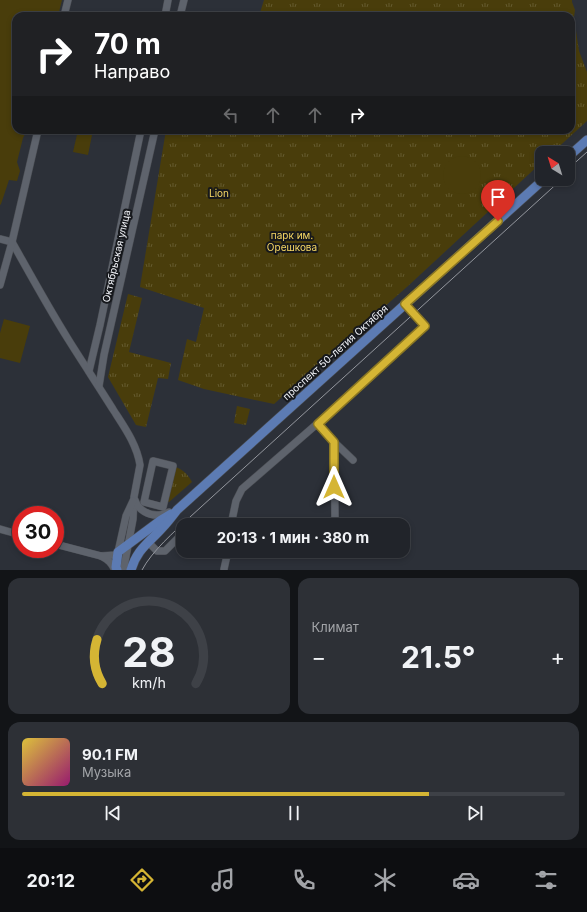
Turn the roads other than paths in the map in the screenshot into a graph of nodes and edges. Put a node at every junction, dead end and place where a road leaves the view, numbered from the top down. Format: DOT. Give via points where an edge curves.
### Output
graph roads {
  1 [pos="68,0"];
  2 [pos="168,0"];
  3 [pos="184,0"];
  4 [pos="65,12"];
  5 [pos="166,12"];
  6 [pos="181,12"];
  7 [pos="37,134"];
  8 [pos="140,134"];
  9 [pos="154,134"];
  10 [pos="587,140"];
  11 [pos="575,151"];
  12 [pos="536,186"];
  13 [pos="0,239"];
  14 [pos="12,242"];
  15 [pos="113,261"];
  16 [pos="125,264"];
  17 [pos="0,285"];
  18 [pos="405,304"];
  19 [pos="100,325"];
  20 [pos="110,328"];
  21 [pos="88,371"];
  22 [pos="99,386"];
  23 [pos="318,424"];
  24 [pos="334,442"];
  25 [pos="353,460"];
  26 [pos="134,497"];
  27 [pos="144,502"];
  28 [pos="177,510"];
  29 [pos="232,518"];
  30 [pos="335,518"];
  31 [pos="0,529"];
  32 [pos="12,532"];
  33 [pos="176,540"];
  34 [pos="148,542"];
  35 [pos="128,545"];
  36 [pos="64,546"];
  37 [pos="118,552"];
  38 [pos="102,556"];
  39 [pos="226,558"];
  40 [pos="116,570"];
  41 [pos="124,570"];
  42 [pos="131,570"];
  43 [pos="224,570"];
  1 -- 4 [label="street"];
  2 -- 5 [label="street"];
  3 -- 6 [label="street"];
  7 -- 14 [label="street"];
  8 -- 15 [label="street, Октябрьская улица"];
  9 -- 16 [label="street, Октябрьская улица"];
  10 -- 11 [label="main road"];
  12 -- 18 [label="main road, проспект 50-летия Октября"];
  13 -- 14 [label="street"];
  14 -- 17 [label="street"];
  14 -- 21 [label="street"];
  15 -- 16 [label="street"];
  15 -- 19 [label="street, Октябрьская улица"];
  16 -- 20 [label="street, Октябрьская улица"];
  18 -- 23 [label="street" via="425,326"];
  18 -- 28 [label="main road, проспект 50-летия Октября"];
  19 -- 20 [label="street"];
  19 -- 21 [label="street, Октябрьская улица"];
  20 -- 22 [label="street, Октябрьская улица"];
  21 -- 22 [label="street"];
  22 -- 26 [label="street" via="137,453 140,465"];
  23 -- 24 [label="street"];
  23 -- 29 [label="street" via="242,489"];
  24 -- 25 [label="street"];
  24 -- 30 [label="street"];
  26 -- 28 [label="street" via="137,506 149,514 160,515"];
  26 -- 35 [label="street"];
  26 -- 37 [label="street" via="126,516"];
  27 -- 27 [label="street" via="153,461 173,466 163,507"];
  28 -- 34 [label="main road, проспект 50-летия Октября"];
  28 -- 35 [label="main road, проспект 50-летия Октября"];
  31 -- 32 [label="street"];
  33 -- 34 [label="street" via="165,551 156,551"];
  34 -- 42 [label="main road, проспект 50-летия Октября" via="136,556"];
  35 -- 37 [label="main road, проспект 50-летия Октября"];
  35 -- 41 [label="street"];
  36 -- 38 [label="street"];
  37 -- 38 [label="street"];
  37 -- 40 [label="main road"];
  38 -- 40 [label="street"];
  39 -- 43 [label="street"];
}
